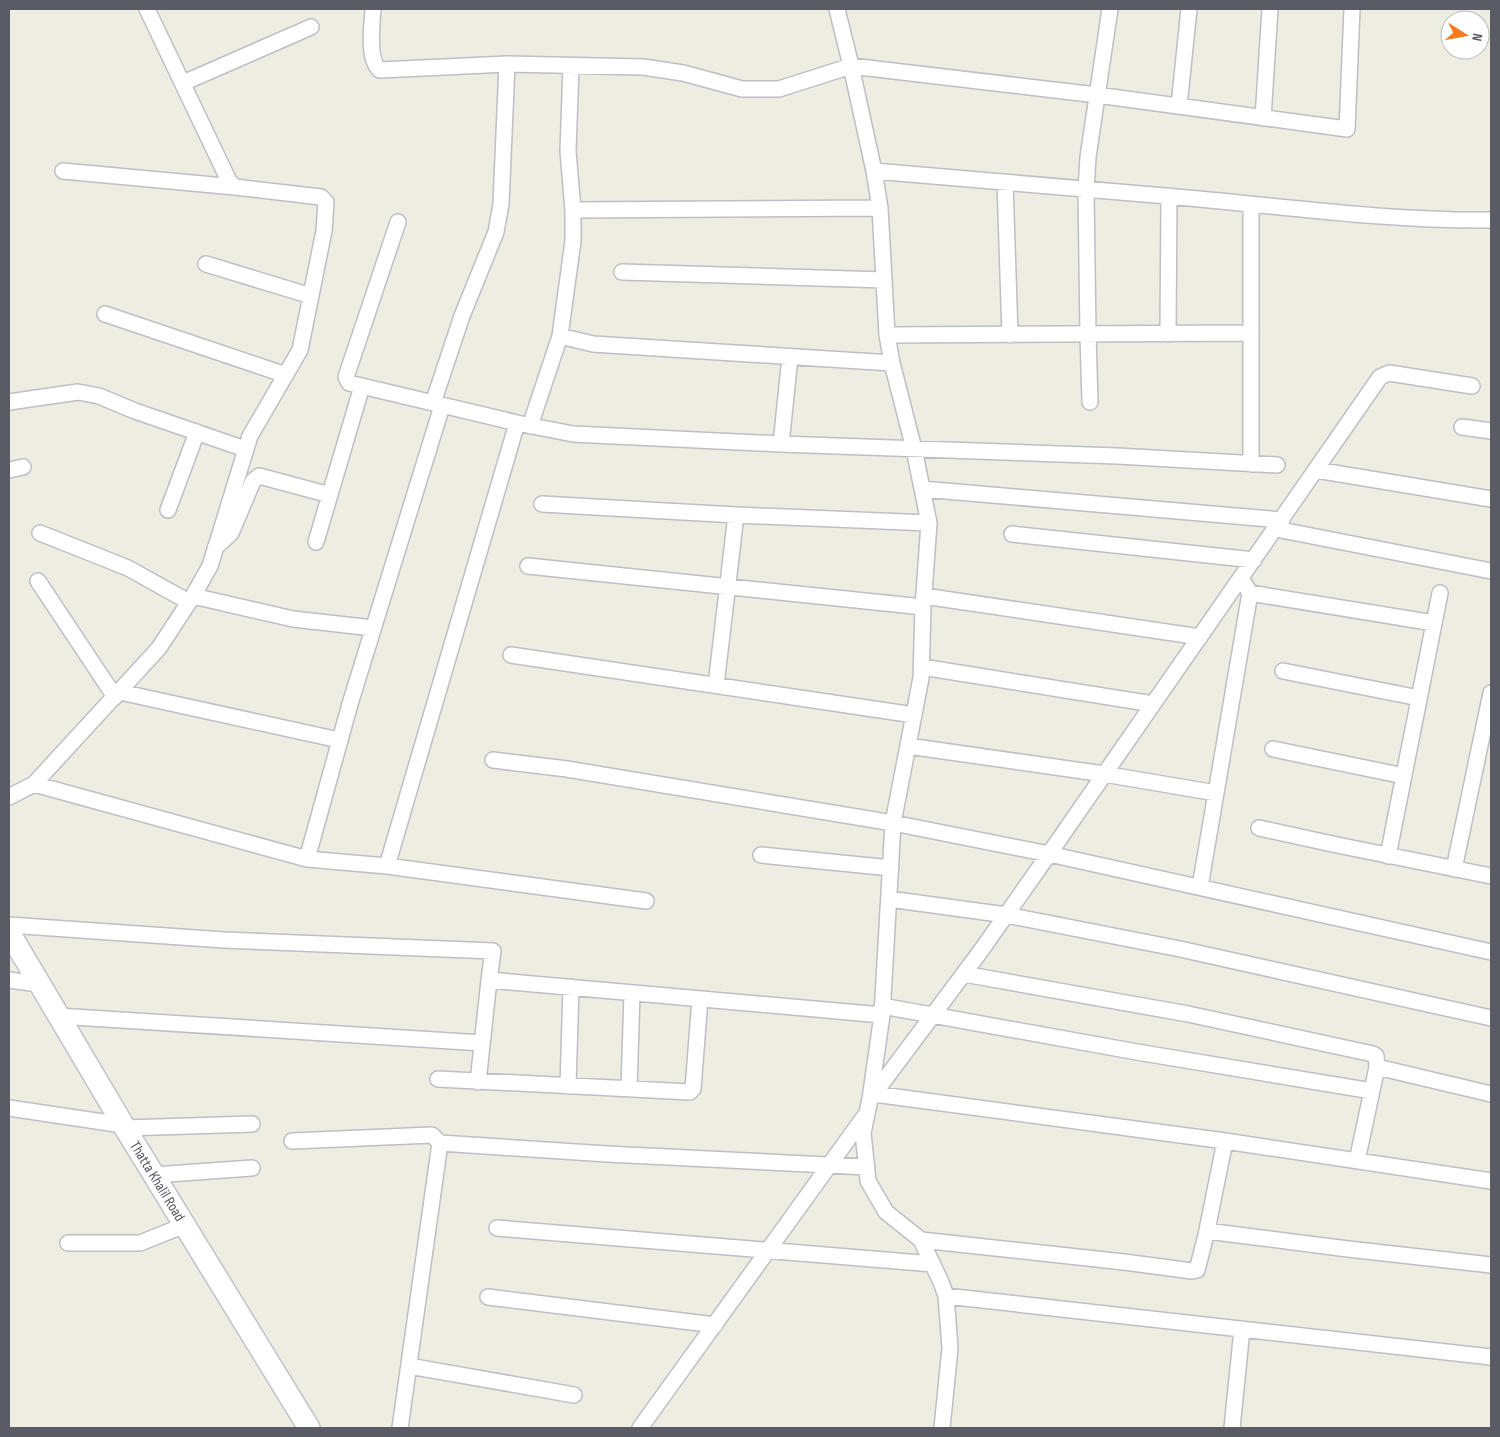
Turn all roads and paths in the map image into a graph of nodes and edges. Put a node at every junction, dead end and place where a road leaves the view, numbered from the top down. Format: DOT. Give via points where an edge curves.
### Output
graph roads {
  1 [pos="373,9"];
  2 [pos="836,9"];
  3 [pos="1110,9"];
  4 [pos="1189,9"];
  5 [pos="1270,9"];
  6 [pos="1352,9"];
  7 [pos="153,11"];
  8 [pos="311,27"];
  9 [pos="506,64"];
  10 [pos="571,66"];
  11 [pos="851,66"];
  12 [pos="183,83"];
  13 [pos="1097,95"];
  14 [pos="1179,106"];
  15 [pos="1264,118"];
  16 [pos="63,170"];
  17 [pos="874,171"];
  18 [pos="1005,183"];
  19 [pos="235,187"];
  20 [pos="1086,190"];
  21 [pos="1169,196"];
  22 [pos="1251,204"];
  23 [pos="880,208"];
  24 [pos="573,210"];
  25 [pos="1491,220"];
  26 [pos="398,222"];
  27 [pos="206,264"];
  28 [pos="622,272"];
  29 [pos="884,280"];
  30 [pos="311,296"];
  31 [pos="105,314"];
  32 [pos="1251,333"];
  33 [pos="1168,334"];
  34 [pos="887,335"];
  35 [pos="1010,335"];
  36 [pos="1088,335"];
  37 [pos="560,336"];
  38 [pos="790,357"];
  39 [pos="892,363"];
  40 [pos="286,374"];
  41 [pos="362,386"];
  42 [pos="1472,386"];
  43 [pos="9,402"];
  44 [pos="1090,402"];
  45 [pos="437,404"];
  46 [pos="523,424"];
  47 [pos="1462,427"];
  48 [pos="1491,431"];
  49 [pos="197,432"];
  50 [pos="781,444"];
  51 [pos="245,449"];
  52 [pos="914,450"];
  53 [pos="1251,464"];
  54 [pos="1277,465"];
  55 [pos="1316,470"];
  56 [pos="922,489"];
  57 [pos="330,495"];
  58 [pos="1491,499"];
  59 [pos="542,504"];
  60 [pos="168,510"];
  61 [pos="736,515"];
  62 [pos="930,523"];
  63 [pos="1279,524"];
  64 [pos="40,533"];
  65 [pos="1012,534"];
  66 [pos="316,542"];
  67 [pos="215,548"];
  68 [pos="1254,560"];
  69 [pos="528,566"];
  70 [pos="1491,571"];
  71 [pos="1241,578"];
  72 [pos="38,581"];
  73 [pos="727,587"];
  74 [pos="1250,593"];
  75 [pos="1440,593"];
  76 [pos="191,599"];
  77 [pos="924,602"];
  78 [pos="1434,623"];
  79 [pos="373,628"];
  80 [pos="1200,637"];
  81 [pos="511,655"];
  82 [pos="922,666"];
  83 [pos="1283,671"];
  84 [pos="716,685"];
  85 [pos="1491,694"];
  86 [pos="118,695"];
  87 [pos="1419,698"];
  88 [pos="1153,704"];
  89 [pos="914,714"];
  90 [pos="339,740"];
  91 [pos="908,746"];
  92 [pos="1273,749"];
  93 [pos="493,760"];
  94 [pos="1104,774"];
  95 [pos="1404,776"];
  96 [pos="34,784"];
  97 [pos="1216,793"];
  98 [pos="9,796"];
  99 [pos="893,823"];
  100 [pos="1259,828"];
  101 [pos="1049,854"];
  102 [pos="761,855"];
  103 [pos="1388,856"];
  104 [pos="306,859"];
  105 [pos="387,866"];
  106 [pos="891,868"];
  107 [pos="1454,869"];
  108 [pos="1491,876"];
  109 [pos="1200,887"];
  110 [pos="889,899"];
  111 [pos="646,900"];
  112 [pos="1006,915"];
  113 [pos="9,925"];
  114 [pos="9,932"];
  115 [pos="1491,952"];
  116 [pos="964,974"];
  117 [pos="9,980"];
  118 [pos="489,980"];
  119 [pos="39,984"];
  120 [pos="571,987"];
  121 [pos="632,993"];
  122 [pos="700,999"];
  123 [pos="882,1011"];
  124 [pos="933,1015"];
  125 [pos="58,1016"];
  126 [pos="1491,1018"];
  127 [pos="482,1043"];
  128 [pos="1377,1067"];
  129 [pos="438,1079"];
  130 [pos="478,1082"];
  131 [pos="568,1086"];
  132 [pos="629,1089"];
  133 [pos="1372,1091"];
  134 [pos="1491,1094"];
  135 [pos="870,1102"];
  136 [pos="9,1108"];
  137 [pos="252,1124"];
  138 [pos="124,1127"];
  139 [pos="292,1141"];
  140 [pos="1225,1141"];
  141 [pos="440,1143"];
  142 [pos="1357,1162"];
  143 [pos="829,1166"];
  144 [pos="867,1167"];
  145 [pos="252,1168"];
  146 [pos="154,1175"];
  147 [pos="1491,1181"];
  148 [pos="185,1225"];
  149 [pos="497,1228"];
  150 [pos="1207,1231"];
  151 [pos="921,1240"];
  152 [pos="68,1243"];
  153 [pos="767,1251"];
  154 [pos="933,1264"];
  155 [pos="1491,1265"];
  156 [pos="946,1296"];
  157 [pos="488,1297"];
  158 [pos="714,1325"];
  159 [pos="1242,1329"];
  160 [pos="1491,1357"];
  161 [pos="409,1366"];
  162 [pos="574,1395"];
  163 [pos="309,1428"];
  164 [pos="400,1428"];
  165 [pos="640,1428"];
  166 [pos="942,1428"];
  167 [pos="1232,1428"];
  1 -- 9 [label="street" via="372,54 375,66 380,70"];
  2 -- 11 [label="street"];
  3 -- 13 [label="street"];
  4 -- 14 [label="street"];
  5 -- 15 [label="street"];
  6 -- 15 [label="street" via="1347,129"];
  7 -- 12 [label="street"];
  8 -- 12 [label="street"];
  9 -- 10 [label="street"];
  9 -- 45 [label="street" via="501,204 496,232 462,316"];
  10 -- 11 [label="street" via="643,67 683,73 742,89 779,89"];
  10 -- 24 [label="street" via="568,151"];
  11 -- 13 [label="street"];
  11 -- 17 [label="street"];
  12 -- 19 [label="street" via="229,181"];
  13 -- 14 [label="street"];
  13 -- 20 [label="street"];
  14 -- 15 [label="street"];
  16 -- 19 [label="street"];
  17 -- 18 [label="street"];
  17 -- 23 [label="street"];
  18 -- 20 [label="street"];
  18 -- 35 [label="street"];
  19 -- 30 [label="street" via="321,197 326,202 324,231"];
  20 -- 21 [label="street"];
  20 -- 36 [label="street"];
  21 -- 22 [label="street"];
  21 -- 33 [label="street"];
  22 -- 25 [label="street" via="1441,221"];
  22 -- 32 [label="street"];
  23 -- 24 [label="street"];
  23 -- 29 [label="street"];
  24 -- 37 [label="street" via="574,241"];
  26 -- 41 [label="street" via="346,377 349,383"];
  27 -- 30 [label="street"];
  28 -- 29 [label="street"];
  29 -- 34 [label="street"];
  30 -- 40 [label="street" via="300,350"];
  31 -- 40 [label="street"];
  32 -- 33 [label="street"];
  32 -- 53 [label="street"];
  33 -- 36 [label="street"];
  34 -- 35 [label="street"];
  34 -- 39 [label="street"];
  35 -- 36 [label="street"];
  36 -- 44 [label="street"];
  37 -- 38 [label="street" via="593,344"];
  37 -- 46 [label="street"];
  38 -- 39 [label="street"];
  38 -- 50 [label="street"];
  39 -- 52 [label="street"];
  40 -- 51 [label="street"];
  41 -- 45 [label="street"];
  41 -- 57 [label="street"];
  42 -- 55 [label="street" via="1389,373 1380,377"];
  43 -- 49 [label="street" via="78,392 99,396"];
  45 -- 46 [label="street"];
  45 -- 79 [label="street"];
  46 -- 50 [label="street" via="573,434"];
  46 -- 105 [label="street"];
  47 -- 48 [label="street"];
  49 -- 51 [label="street"];
  49 -- 60 [label="street"];
  50 -- 52 [label="street"];
  51 -- 67 [label="street"];
  52 -- 53 [label="street"];
  52 -- 56 [label="street"];
  53 -- 54 [label="street"];
  55 -- 58 [label="street"];
  55 -- 63 [label="street"];
  56 -- 62 [label="street"];
  56 -- 63 [label="street"];
  57 -- 66 [label="street"];
  57 -- 67 [label="street" via="259,476 231,533"];
  59 -- 61 [label="street"];
  61 -- 62 [label="street"];
  61 -- 73 [label="street"];
  62 -- 77 [label="street"];
  63 -- 68 [label="street"];
  63 -- 70 [label="street"];
  64 -- 76 [label="street" via="128,568"];
  65 -- 68 [label="street"];
  67 -- 76 [label="street" via="210,566"];
  68 -- 71 [label="street"];
  69 -- 73 [label="street"];
  71 -- 74 [label="street"];
  71 -- 80 [label="street"];
  72 -- 86 [label="street"];
  73 -- 77 [label="street"];
  73 -- 84 [label="street"];
  74 -- 78 [label="street"];
  74 -- 97 [label="street"];
  75 -- 78 [label="street"];
  76 -- 79 [label="street" via="293,619"];
  76 -- 86 [label="street" via="159,648"];
  77 -- 80 [label="street"];
  77 -- 82 [label="street"];
  78 -- 87 [label="street"];
  79 -- 90 [label="street"];
  80 -- 88 [label="street"];
  81 -- 84 [label="street"];
  82 -- 88 [label="street"];
  82 -- 89 [label="street"];
  83 -- 87 [label="street"];
  84 -- 89 [label="street"];
  85 -- 107 [label="street"];
  86 -- 90 [label="street"];
  86 -- 96 [label="street"];
  87 -- 95 [label="street"];
  88 -- 94 [label="street"];
  89 -- 91 [label="street"];
  90 -- 104 [label="street"];
  91 -- 94 [label="street"];
  91 -- 99 [label="street"];
  92 -- 95 [label="street"];
  93 -- 99 [label="street" via="568,768"];
  94 -- 97 [label="street"];
  94 -- 101 [label="street"];
  95 -- 103 [label="street"];
  96 -- 98 [label="street"];
  96 -- 104 [label="street"];
  97 -- 109 [label="street"];
  99 -- 101 [label="street"];
  99 -- 106 [label="street"];
  100 -- 103 [label="street"];
  101 -- 109 [label="street"];
  101 -- 112 [label="street"];
  102 -- 106 [label="street"];
  103 -- 107 [label="street"];
  104 -- 105 [label="street"];
  105 -- 111 [label="street"];
  106 -- 110 [label="street"];
  107 -- 108 [label="street"];
  109 -- 115 [label="street"];
  110 -- 112 [label="street"];
  110 -- 123 [label="street"];
  112 -- 116 [label="street"];
  112 -- 126 [label="street" via="1180,949"];
  113 -- 118 [label="street" via="224,940 493,951"];
  114 -- 119 [label="street, Thatta Khalil Road"];
  116 -- 124 [label="street"];
  116 -- 128 [label="street" via="1188,1014 1373,1054"];
  117 -- 119 [label="street"];
  118 -- 120 [label="street"];
  118 -- 127 [label="street"];
  119 -- 125 [label="street, Thatta Khalil Road"];
  120 -- 121 [label="street"];
  120 -- 131 [label="street"];
  121 -- 122 [label="street"];
  121 -- 132 [label="street"];
  122 -- 123 [label="street"];
  122 -- 132 [label="street" via="690,1092"];
  123 -- 124 [label="street"];
  123 -- 135 [label="street"];
  124 -- 133 [label="street"];
  124 -- 135 [label="street"];
  125 -- 127 [label="street"];
  125 -- 138 [label="street, Thatta Khalil Road"];
  127 -- 130 [label="street"];
  128 -- 133 [label="street"];
  128 -- 134 [label="street"];
  129 -- 130 [label="street"];
  130 -- 131 [label="street"];
  131 -- 132 [label="street"];
  133 -- 142 [label="street"];
  135 -- 140 [label="street"];
  135 -- 143 [label="street"];
  135 -- 144 [label="street" via="862,1133"];
  136 -- 138 [label="street"];
  137 -- 138 [label="street"];
  138 -- 146 [label="street, Thatta Khalil Road"];
  139 -- 141 [label="street" via="432,1135"];
  140 -- 142 [label="street"];
  140 -- 150 [label="street"];
  141 -- 143 [label="street"];
  141 -- 161 [label="street"];
  142 -- 147 [label="street"];
  143 -- 144 [label="street"];
  143 -- 153 [label="street"];
  144 -- 151 [label="street" via="868,1181 886,1212"];
  145 -- 146 [label="street"];
  146 -- 148 [label="street, Thatta Khalil Road"];
  148 -- 152 [label="street" via="140,1243"];
  148 -- 163 [label="street, Thatta Khalil Road"];
  149 -- 153 [label="street"];
  150 -- 151 [label="street" via="1197,1270 1192,1271"];
  150 -- 155 [label="street"];
  151 -- 154 [label="street"];
  153 -- 154 [label="street"];
  153 -- 158 [label="street"];
  154 -- 156 [label="street"];
  156 -- 159 [label="street"];
  156 -- 166 [label="street" via="950,1348"];
  157 -- 158 [label="street"];
  158 -- 165 [label="street"];
  159 -- 160 [label="street"];
  159 -- 167 [label="street"];
  161 -- 162 [label="street"];
  161 -- 164 [label="street"];
}
